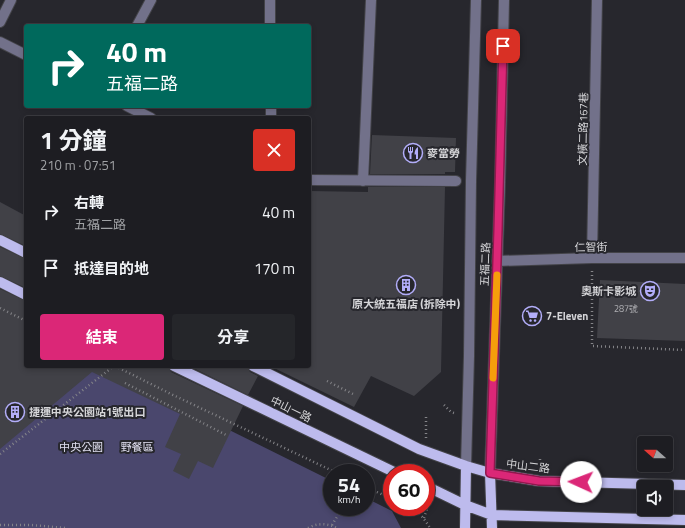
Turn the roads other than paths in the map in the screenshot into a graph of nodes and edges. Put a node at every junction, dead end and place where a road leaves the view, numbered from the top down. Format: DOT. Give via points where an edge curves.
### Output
graph roads {
  1 [pos="11,0"];
  2 [pos="151,0"];
  3 [pos="270,0"];
  4 [pos="371,0"];
  5 [pos="476,0"];
  6 [pos="504,0"];
  7 [pos="597,0"];
  8 [pos="0,22"];
  9 [pos="138,24"];
  10 [pos="270,24"];
  11 [pos="0,42"];
  12 [pos="24,54"];
  13 [pos="131,108"];
  14 [pos="147,116"];
  15 [pos="311,180"];
  16 [pos="363,180"];
  17 [pos="456,181"];
  18 [pos="0,240"];
  19 [pos="24,252"];
  20 [pos="592,258"];
  21 [pos="685,258"];
  22 [pos="497,261"];
  23 [pos="0,282"];
  24 [pos="24,294"];
  25 [pos="178,368"];
  26 [pos="257,368"];
  27 [pos="466,466"];
  28 [pos="383,467"];
  29 [pos="490,473"];
  30 [pos="685,484"];
  31 [pos="435,491"];
  32 [pos="465,505"];
  33 [pos="492,514"];
  34 [pos="685,520"];
  35 [pos="465,528"];
  36 [pos="492,528"];
  1 -- 8 [label="street"];
  2 -- 9 [label="street"];
  3 -- 10 [label="street"];
  4 -- 16 [label="street"];
  5 -- 27 [label="street, 五福二路"];
  6 -- 22 [label="street, 五福二路"];
  7 -- 20 [label="street, 文橫二路167巷"];
  11 -- 12 [label="street"];
  13 -- 14 [label="street"];
  15 -- 16 [label="street"];
  16 -- 17 [label="street"];
  18 -- 19 [label="main road"];
  20 -- 21 [label="street, 仁智街"];
  20 -- 22 [label="street, 仁智街"];
  22 -- 29 [label="street, 五福二路"];
  23 -- 24 [label="main road"];
  25 -- 28 [label="main road, 中山一路"];
  26 -- 27 [label="main road, 中山一路" via="426,452"];
  27 -- 29 [label="main road, 中山二路"];
  27 -- 32 [label="main road, 五福二路"];
  29 -- 30 [label="main road, 中山二路" via="539,481"];
  29 -- 33 [label="main road, 五福二路"];
  31 -- 32 [label="main road"];
  32 -- 33 [label="main road"];
  32 -- 35 [label="main road, 五福二路"];
  33 -- 34 [label="main road"];
  33 -- 36 [label="main road, 五福二路"];
}
